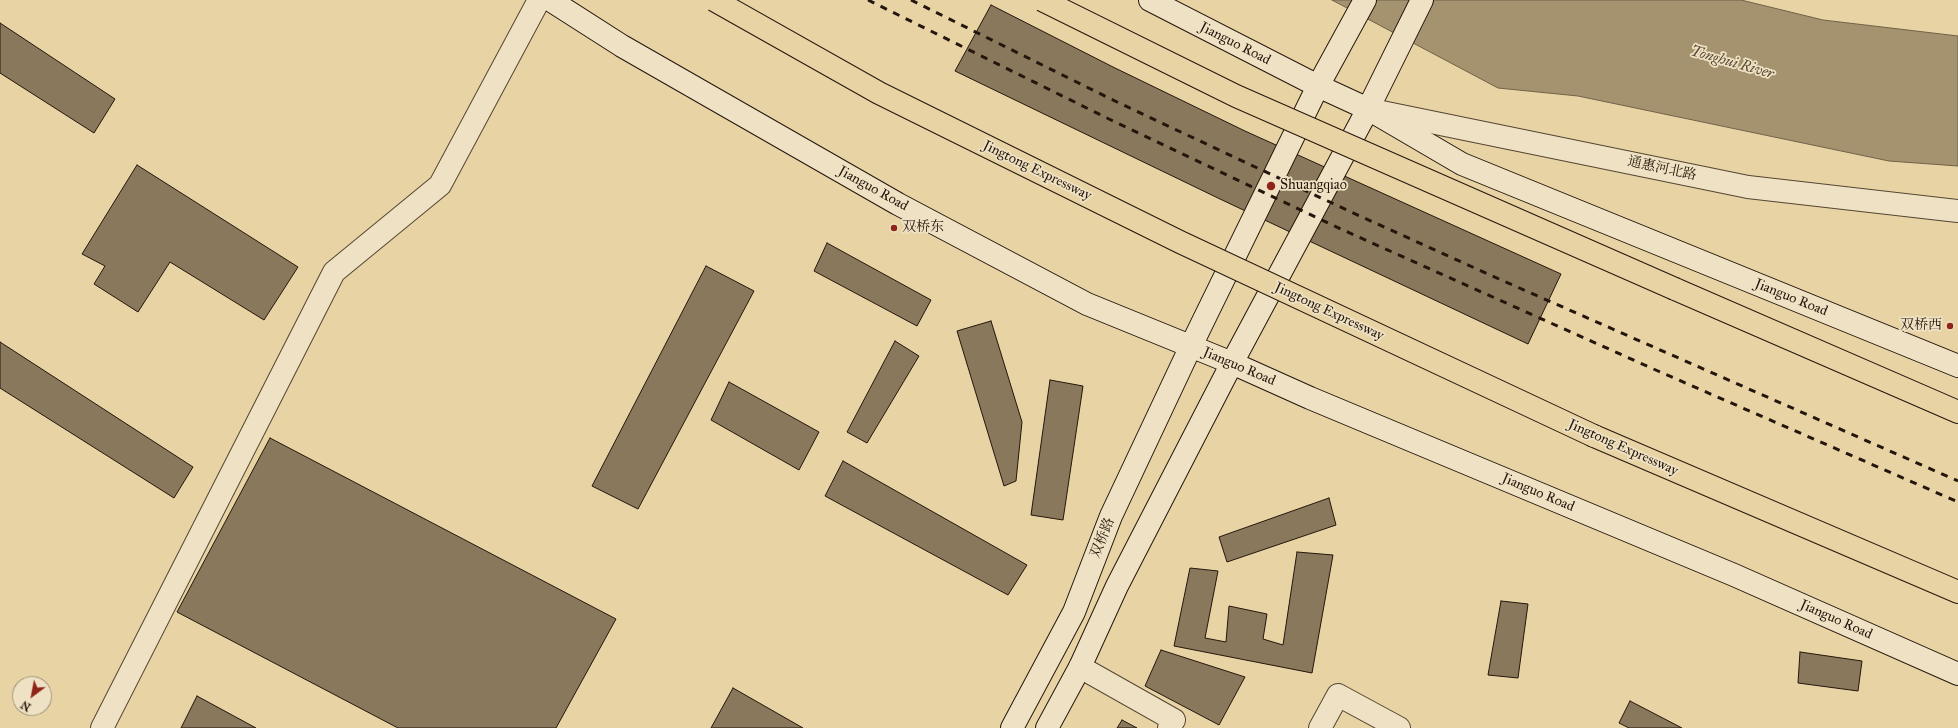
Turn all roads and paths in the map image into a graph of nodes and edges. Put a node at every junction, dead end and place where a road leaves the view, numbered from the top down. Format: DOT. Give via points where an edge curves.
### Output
graph roads {
  1 [pos="539,0"];
  2 [pos="550,0"];
  3 [pos="714,0"];
  4 [pos="1042,0"];
  5 [pos="1150,0"];
  6 [pos="1365,0"];
  7 [pos="1422,0"];
  8 [pos="1318,86"];
  9 [pos="1368,109"];
  10 [pos="1958,211"];
  11 [pos="1191,346"];
  12 [pos="1232,363"];
  13 [pos="1958,366"];
  14 [pos="1958,412"];
  15 [pos="1958,592"];
  16 [pos="1080,667"];
  17 [pos="1958,674"];
  18 [pos="102,728"];
  19 [pos="1012,728"];
  20 [pos="1047,728"];
  21 [pos="1169,728"];
  22 [pos="1320,728"];
  23 [pos="1399,728"];
  1 -- 18 [label="main road" via="440,185 334,272"];
  2 -- 11 [label="main road, Jianguo Road" via="622,46 898,204 1087,304"];
  3 -- 15 [label="highway, Jingtong Expressway, bridge" via="900,104 1180,242 1594,436"];
  4 -- 14 [label="highway, bridge" via="1236,96"];
  5 -- 8 [label="main road, Jianguo Road"];
  6 -- 8 [label="main road, 双桥路"];
  7 -- 9 [label="main road"];
  8 -- 9 [label="main road, Jianguo Road"];
  8 -- 11 [label="main road, 双桥路"];
  9 -- 10 [label="main road, 通惠河北路" via="1748,187"];
  9 -- 12 [label="main road"];
  9 -- 13 [label="main road, Jianguo Road" via="1462,164"];
  11 -- 12 [label="main road, Jianguo Road"];
  11 -- 19 [label="main road, 双桥路" via="1111,516 1074,612"];
  12 -- 16 [label="main road" via="1117,586"];
  12 -- 17 [label="main road, Jianguo Road" via="1734,575"];
  16 -- 20 [label="main road"];
  16 -- 21 [label="main road" via="1174,720"];
  22 -- 23 [label="main road" via="1338,695"];
}
